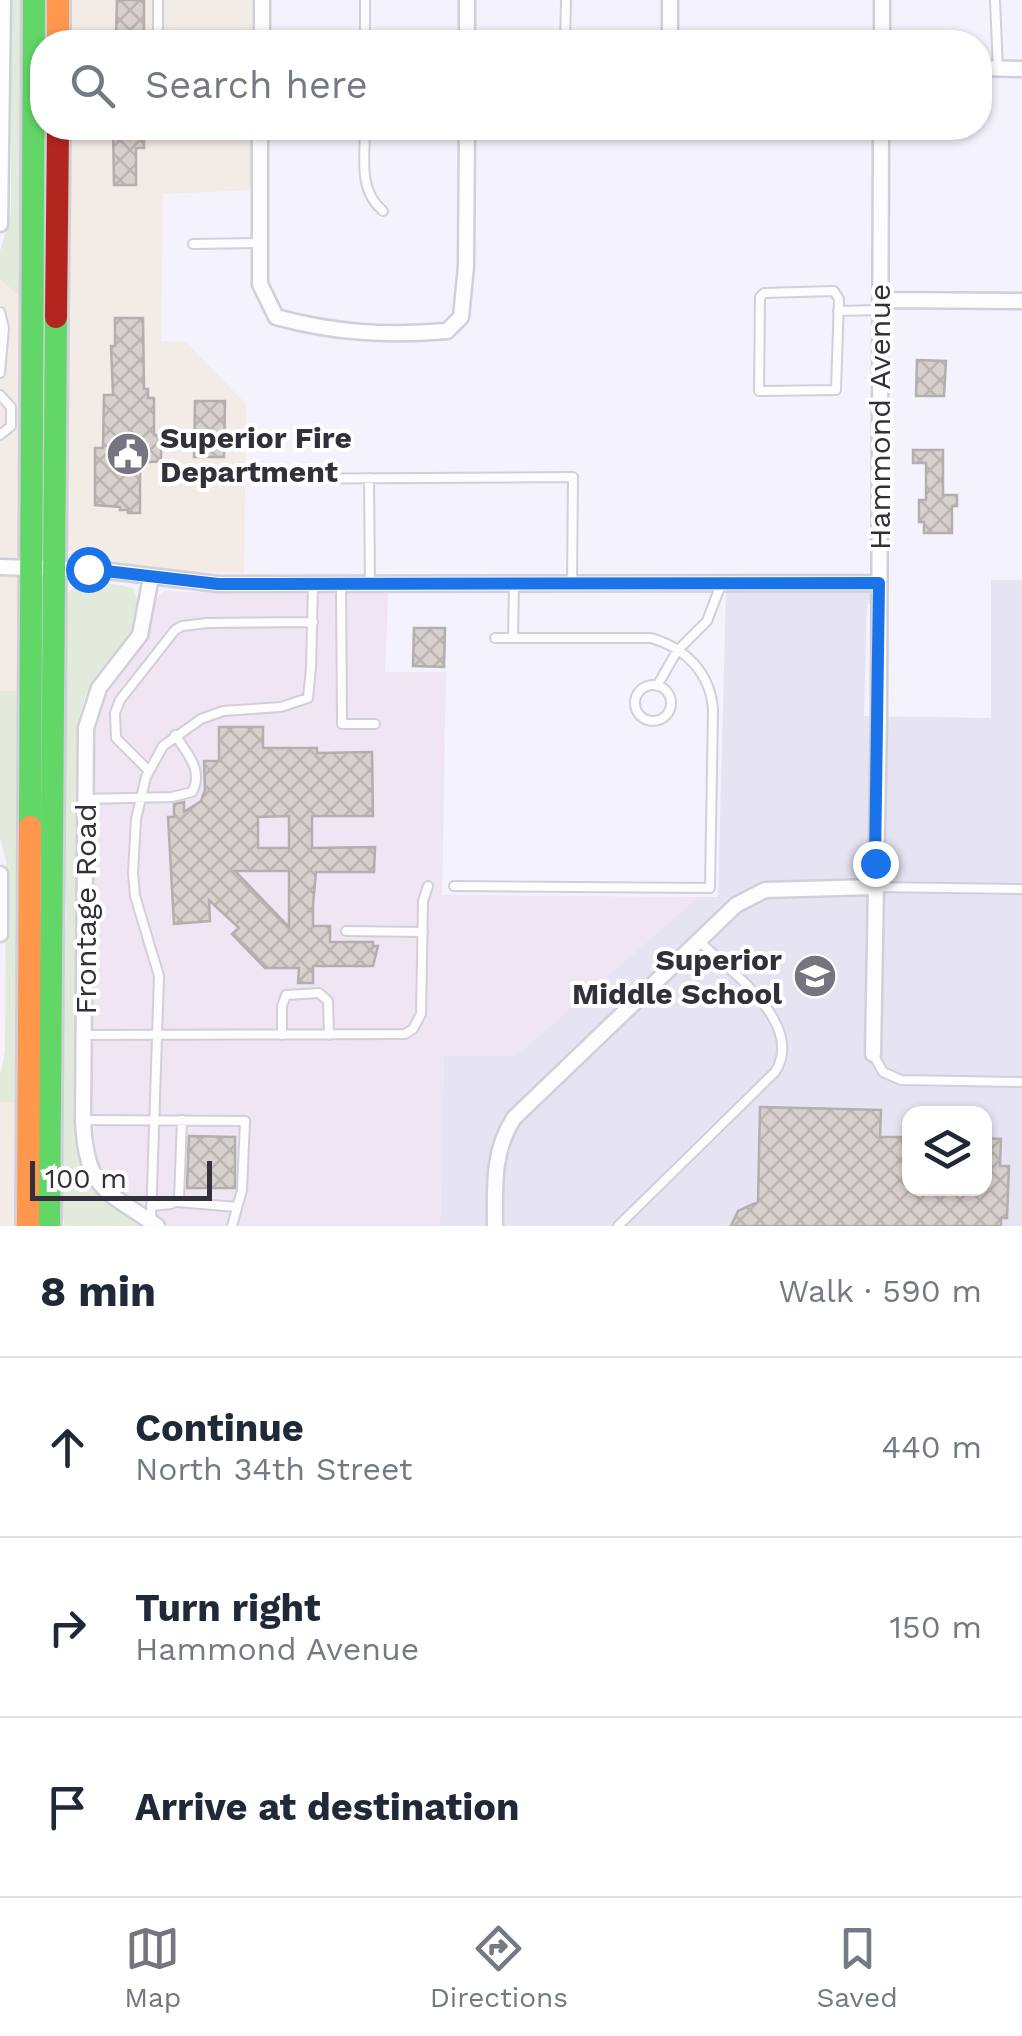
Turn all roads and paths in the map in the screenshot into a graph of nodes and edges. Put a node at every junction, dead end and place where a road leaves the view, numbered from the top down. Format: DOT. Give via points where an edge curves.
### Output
graph roads {
  1 [pos="3,0"];
  2 [pos="34,0"];
  3 [pos="58,0"];
  4 [pos="158,0"];
  5 [pos="262,0"];
  6 [pos="366,0"];
  7 [pos="467,0"];
  8 [pos="566,0"];
  9 [pos="670,0"];
  10 [pos="882,0"];
  11 [pos="996,0"];
  12 [pos="36,30"];
  13 [pos="58,30"];
  14 [pos="158,30"];
  15 [pos="262,30"];
  16 [pos="365,30"];
  17 [pos="467,30"];
  18 [pos="565,30"];
  19 [pos="670,30"];
  20 [pos="882,30"];
  21 [pos="2,62"];
  22 [pos="992,68"];
  23 [pos="998,68"];
  24 [pos="1022,69"];
  25 [pos="39,140"];
  26 [pos="58,140"];
  27 [pos="260,140"];
  28 [pos="365,140"];
  29 [pos="467,140"];
  30 [pos="881,140"];
  31 [pos="383,211"];
  32 [pos="0,224"];
  33 [pos="260,243"];
  34 [pos="193,244"];
  35 [pos="1022,300"];
  36 [pos="880,305"];
  37 [pos="838,311"];
  38 [pos="0,312"];
  39 [pos="0,372"];
  40 [pos="0,395"];
  41 [pos="0,436"];
  42 [pos="253,478"];
  43 [pos="368,478"];
  44 [pos="0,567"];
  45 [pos="42,568"];
  46 [pos="151,577"];
  47 [pos="722,582"];
  48 [pos="879,583"];
  49 [pos="312,584"];
  50 [pos="340,584"];
  51 [pos="370,584"];
  52 [pos="514,584"];
  53 [pos="572,584"];
  54 [pos="312,622"];
  55 [pos="496,638"];
  56 [pos="513,638"];
  57 [pos="677,651"];
  58 [pos="657,686"];
  59 [pos="375,724"];
  60 [pos="176,735"];
  61 [pos="149,771"];
  62 [pos="85,799"];
  63 [pos="141,799"];
  64 [pos="0,874"];
  65 [pos="428,886"];
  66 [pos="454,886"];
  67 [pos="874,888"];
  68 [pos="1022,890"];
  69 [pos="346,931"];
  70 [pos="423,932"];
  71 [pos="0,934"];
  72 [pos="700,941"];
  73 [pos="84,1035"];
  74 [pos="156,1035"];
  75 [pos="282,1035"];
  76 [pos="329,1035"];
  77 [pos="872,1054"];
  78 [pos="1022,1082"];
  79 [pos="83,1120"];
  80 [pos="154,1120"];
  81 [pos="182,1120"];
  82 [pos="177,1202"];
  83 [pos="236,1207"];
  84 [pos="153,1218"];
  85 [pos="28,1226"];
  86 [pos="49,1226"];
  87 [pos="232,1226"];
  88 [pos="495,1226"];
  89 [pos="618,1226"];
  1 -- 21 [label="street"];
  2 -- 12 [label="main road"];
  3 -- 13 [label="main road"];
  4 -- 14 [label="lane"];
  5 -- 15 [label="street"];
  6 -- 16 [label="lane"];
  7 -- 17 [label="street"];
  8 -- 18 [label="lane"];
  9 -- 19 [label="street"];
  10 -- 20 [label="street"];
  11 -- 23 [label="lane"];
  21 -- 32 [label="street"];
  22 -- 23 [label="street"];
  23 -- 24 [label="street"];
  25 -- 45 [label="main road"];
  26 -- 45 [label="main road"];
  27 -- 33 [label="street"];
  28 -- 31 [label="lane" via="366,188"];
  29 -- 33 [label="street" via="461,316 447,331 322,330 276,317 260,284"];
  30 -- 36 [label="street, Hammond Avenue"];
  33 -- 34 [label="lane"];
  35 -- 36 [label="street"];
  36 -- 37 [label="lane"];
  36 -- 48 [label="street, Hammond Avenue"];
  37 -- 37 [label="lane" via="836,390 759,390 760,297 834,292"];
  38 -- 39 [label="lane"];
  40 -- 41 [label="lane" via="11,407 11,426"];
  42 -- 43 [label="lane"];
  43 -- 51 [label="lane"];
  43 -- 53 [label="lane" via="573,478"];
  44 -- 45 [label="street"];
  45 -- 46 [label="street"];
  45 -- 85 [label="main road"];
  45 -- 86 [label="main road"];
  46 -- 49 [label="street"];
  46 -- 62 [label="street, Frontage Road" via="140,635 91,706"];
  47 -- 48 [label="street"];
  47 -- 53 [label="street"];
  47 -- 57 [label="lane" via="707,620"];
  48 -- 67 [label="street, Hammond Avenue"];
  49 -- 50 [label="street"];
  49 -- 54 [label="lane"];
  50 -- 51 [label="street"];
  50 -- 59 [label="lane" via="342,724"];
  51 -- 52 [label="street"];
  52 -- 53 [label="street"];
  52 -- 56 [label="lane"];
  54 -- 60 [label="lane" via="305,701 223,711"];
  54 -- 61 [label="lane" via="207,622 175,630 115,713 116,738"];
  55 -- 56 [label="lane"];
  56 -- 57 [label="lane" via="650,638"];
  57 -- 58 [label="lane"];
  57 -- 66 [label="lane" via="698,666 712,697 710,888"];
  58 -- 58 [label="lane" via="637,696 638,713 648,720 659,720 671,708 667,692"];
  60 -- 61 [label="lane"];
  60 -- 63 [label="lane" via="194,765 196,788"];
  61 -- 63 [label="lane"];
  62 -- 63 [label="lane"];
  62 -- 73 [label="street, Frontage Road"];
  63 -- 74 [label="lane" via="132,872 159,976"];
  64 -- 71 [label="street"];
  65 -- 70 [label="lane"];
  67 -- 68 [label="lane"];
  67 -- 72 [label="street" via="766,890 736,905"];
  67 -- 77 [label="street, Hammond Avenue"];
  69 -- 70 [label="lane"];
  70 -- 76 [label="lane" via="423,1002 413,1029 395,1036"];
  72 -- 88 [label="street" via="514,1118 495,1163"];
  72 -- 89 [label="lane" via="774,1016 782,1061"];
  73 -- 74 [label="lane"];
  73 -- 79 [label="street, Frontage Road"];
  74 -- 75 [label="lane"];
  74 -- 80 [label="lane"];
  75 -- 76 [label="lane"];
  75 -- 76 [label="lane" via="286,996 318,992 328,1001"];
  77 -- 78 [label="lane" via="883,1072 901,1080"];
  79 -- 80 [label="lane"];
  79 -- 84 [label="street, Frontage Road" via="94,1177 117,1201"];
  80 -- 81 [label="lane"];
  80 -- 84 [label="lane"];
  81 -- 82 [label="lane"];
  81 -- 83 [label="lane" via="244,1121"];
  82 -- 83 [label="lane"];
  82 -- 84 [label="lane"];
  83 -- 87 [label="lane"];
}
